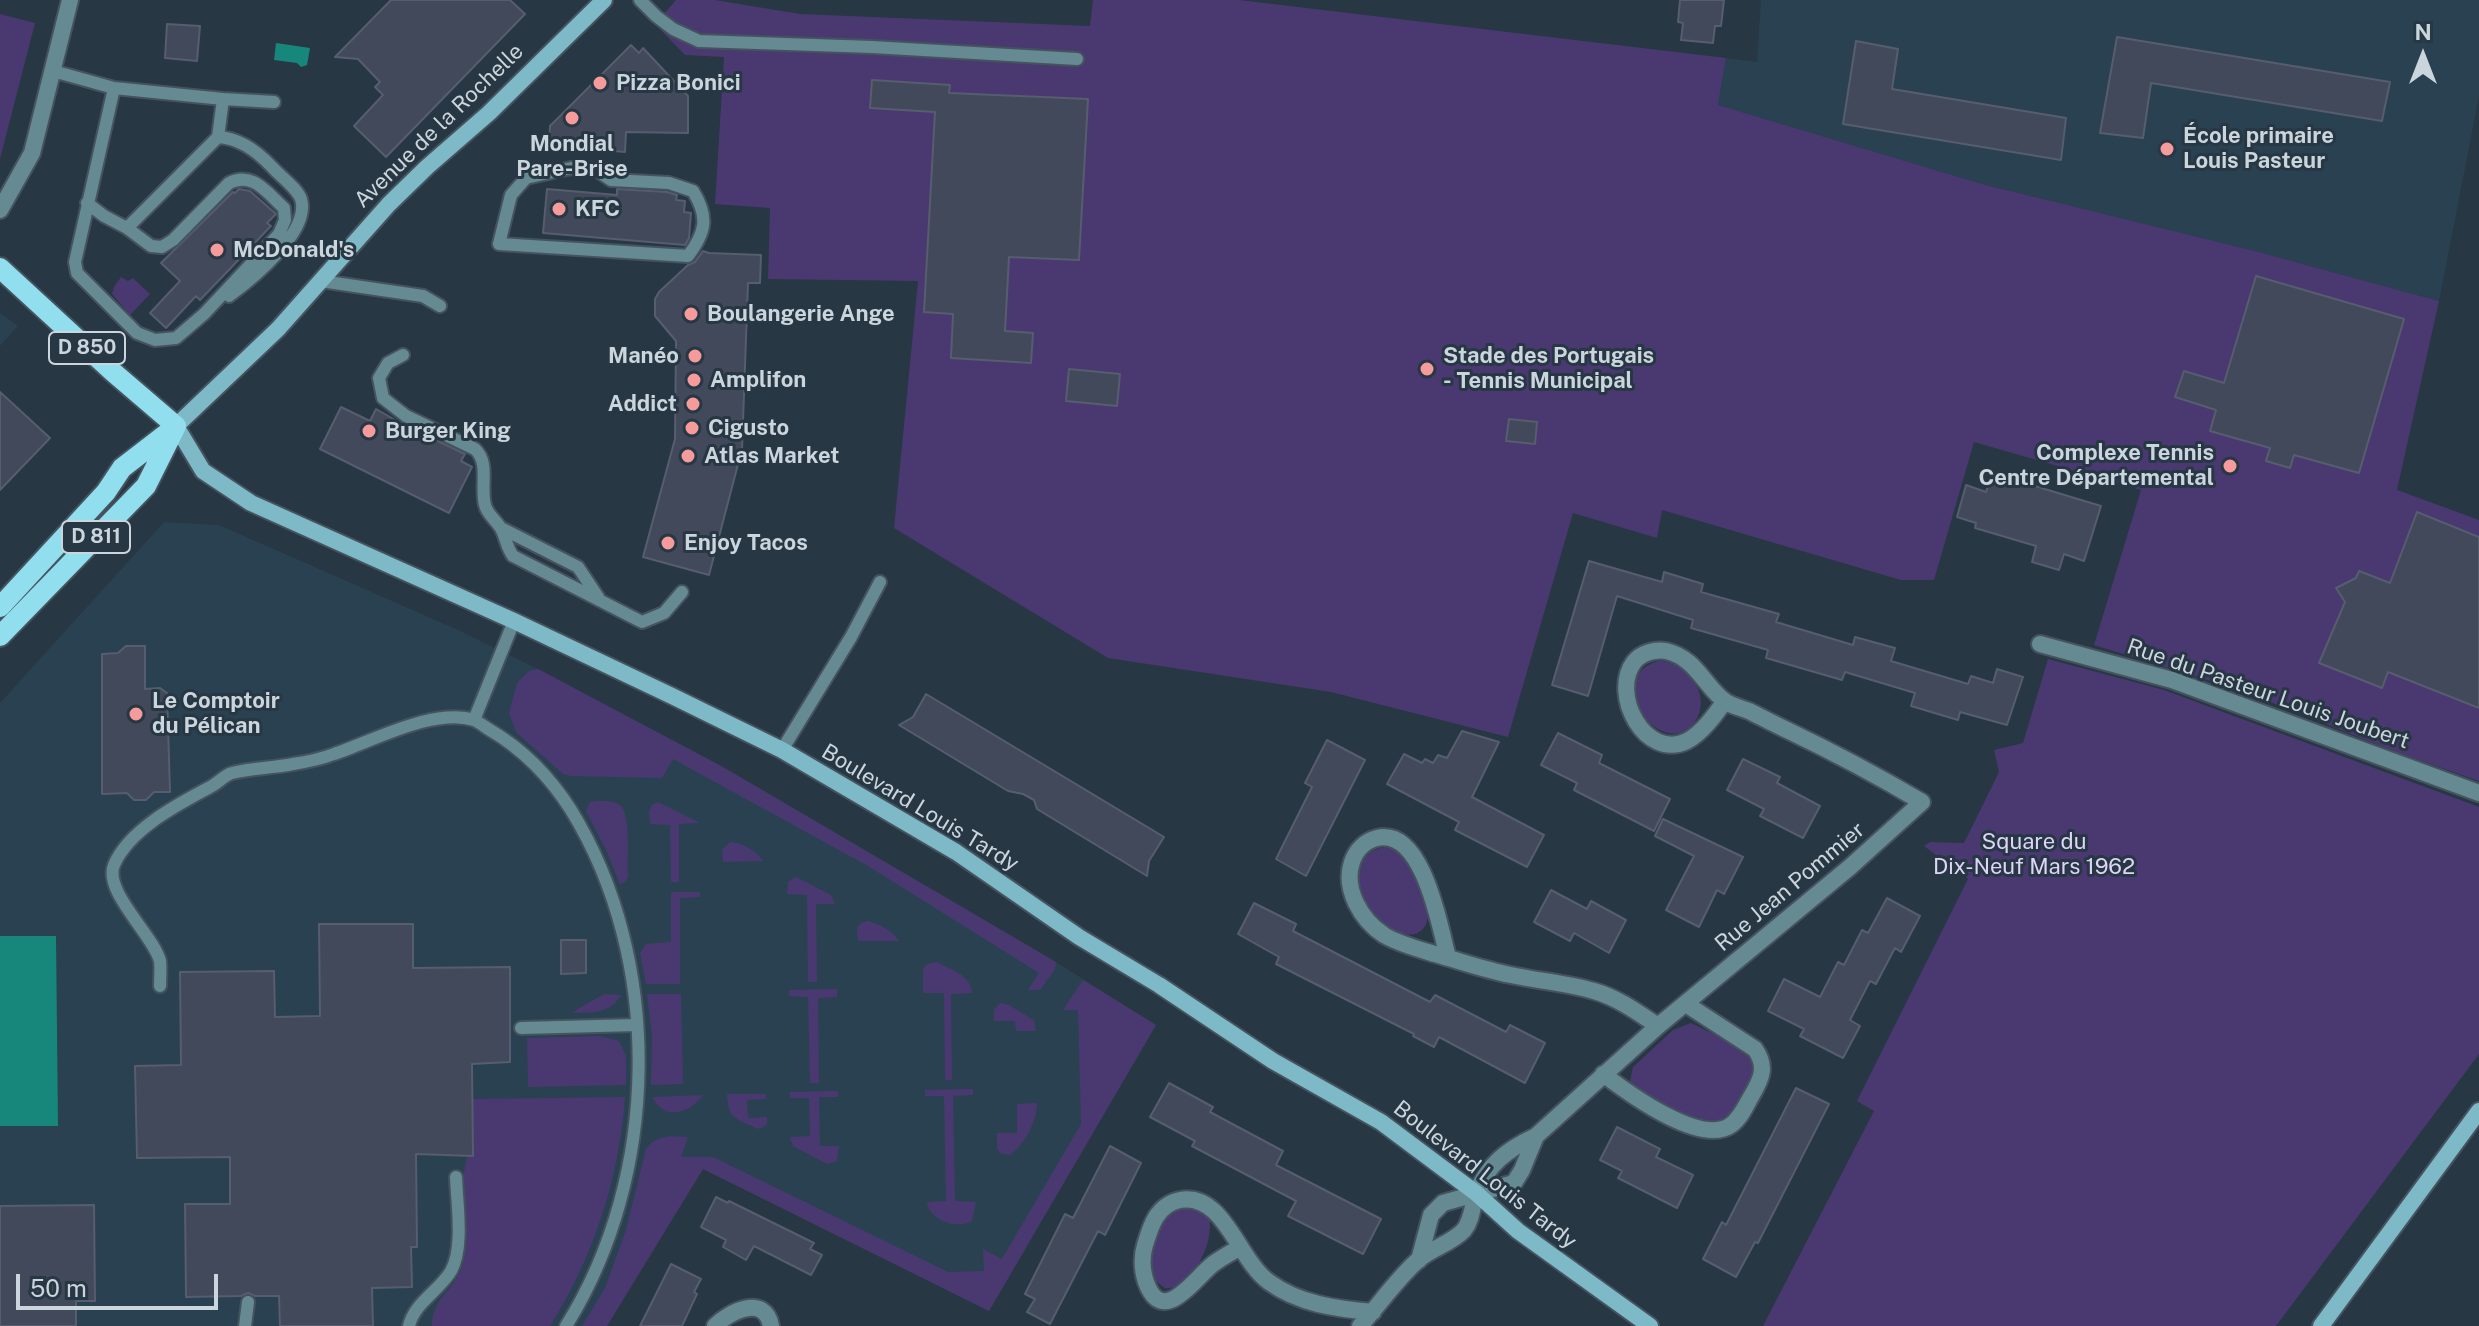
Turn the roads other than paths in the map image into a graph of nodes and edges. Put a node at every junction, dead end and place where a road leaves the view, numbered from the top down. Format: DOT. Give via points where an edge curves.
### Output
graph roads {
  1 [pos="70,0"];
  2 [pos="604,0"];
  3 [pos="640,0"];
  4 [pos="1077,59"];
  5 [pos="53,71"];
  6 [pos="114,88"];
  7 [pos="223,99"];
  8 [pos="274,102"];
  9 [pos="218,137"];
  10 [pos="87,203"];
  11 [pos="0,210"];
  12 [pos="127,228"];
  13 [pos="499,244"];
  14 [pos="0,268"];
  15 [pos="321,281"];
  16 [pos="440,306"];
  17 [pos="204,314"];
  18 [pos="403,355"];
  19 [pos="176,426"];
  20 [pos="501,528"];
  21 [pos="880,582"];
  22 [pos="682,592"];
  23 [pos="600,600"];
  24 [pos="0,607"];
  25 [pos="514,621"];
  26 [pos="0,636"];
  27 [pos="2040,644"];
  28 [pos="1725,701"];
  29 [pos="474,720"];
  30 [pos="782,750"];
  31 [pos="2479,793"];
  32 [pos="1448,958"];
  33 [pos="160,986"];
  34 [pos="1686,1004"];
  35 [pos="637,1025"];
  36 [pos="1658,1026"];
  37 [pos="521,1028"];
  38 [pos="1603,1074"];
  39 [pos="2479,1111"];
  40 [pos="1536,1136"];
  41 [pos="456,1177"];
  42 [pos="1476,1193"];
  43 [pos="1239,1248"];
  44 [pos="1419,1260"];
  45 [pos="248,1302"];
  46 [pos="1373,1312"];
  47 [pos="1652,1325"];
  48 [pos="245,1326"];
  49 [pos="409,1326"];
  50 [pos="566,1326"];
  51 [pos="715,1326"];
  52 [pos="771,1326"];
  53 [pos="1360,1326"];
  54 [pos="2321,1326"];
  1 -- 5 [label="street"];
  2 -- 15 [label="street, Avenue de la Rochelle / D 811" via="389,204"];
  3 -- 4 [label="lane" via="673,29 699,41"];
  5 -- 6 [label="lane"];
  5 -- 11 [label="street" via="32,153"];
  6 -- 7 [label="lane"];
  6 -- 10 [label="lane"];
  7 -- 8 [label="lane"];
  7 -- 9 [label="lane"];
  9 -- 12 [label="lane"];
  9 -- 17 [label="lane" via="246,145 267,162 300,196 302,209 289,239"];
  10 -- 12 [label="lane"];
  10 -- 17 [label="lane" via="77,273 137,333 155,340 176,338"];
  12 -- 17 [label="lane" via="151,246 162,247 240,178 252,180 284,208 279,234"];
  13 -- 13 [label="lane" via="688,256 702,238 703,217 693,191 669,183 611,180 595,169 571,168 526,178 511,195"];
  14 -- 19 [label="main road, D 850"];
  15 -- 16 [label="lane" via="423,296"];
  15 -- 19 [label="street, Avenue de la Rochelle / D 811"];
  18 -- 20 [label="lane" via="388,363 379,378 383,398 482,456 486,510"];
  19 -- 24 [label="main road, Avenue de la Rochelle / D 811" via="122,468"];
  19 -- 25 [label="street, Boulevard Louis Tardy / D 850" via="203,471 251,503"];
  19 -- 26 [label="main road, Avenue de la Rochelle / D 811" via="146,486"];
  20 -- 23 [label="lane" via="578,567"];
  20 -- 23 [label="lane" via="513,556"];
  21 -- 30 [label="lane"];
  22 -- 23 [label="lane" via="664,613 642,622"];
  25 -- 29 [label="lane"];
  25 -- 30 [label="street, Boulevard Louis Tardy / D 850"];
  27 -- 31 [label="street, Rue du Pasteur Louis Joubert" via="2172,680"];
  28 -- 28 [label="street" via="1698,670 1664,650 1639,656 1627,676 1629,709 1645,733 1658,741 1688,740"];
  28 -- 34 [label="street, Rue Jean Pommier" via="1922,802"];
  29 -- 33 [label="lane" via="435,720 333,755 229,774 150,822 113,866 113,877 160,961"];
  29 -- 35 [label="lane" via="541,769 588,839 619,919"];
  30 -- 42 [label="street, Boulevard Louis Tardy / D 850" via="956,852 1273,1061 1381,1122"];
  32 -- 32 [label="street" via="1383,934 1358,908 1351,863 1370,839 1398,840 1413,856 1435,903"];
  32 -- 36 [label="street" via="1599,992"];
  34 -- 36 [label="street, Rue Jean Pommier"];
  34 -- 38 [label="street" via="1761,1058 1761,1080 1731,1125 1710,1132 1697,1129"];
  35 -- 37 [label="lane"];
  35 -- 50 [label="lane" via="635,1126 627,1176 594,1277"];
  36 -- 38 [label="street, Rue Jean Pommier"];
  38 -- 40 [label="street, Rue Jean Pommier"];
  39 -- 54 [label="street"];
  40 -- 42 [label="street, Rue Jean Pommier" via="1496,1161"];
  40 -- 42 [label="street, Rue Jean Pommier" via="1514,1183"];
  41 -- 49 [label="lane" via="456,1258"];
  42 -- 44 [label="street, Rue Jean Pommier" via="1468,1226"];
  42 -- 44 [label="street, Rue Jean Pommier" via="1443,1203 1431,1215"];
  42 -- 47 [label="street, Boulevard Louis Tardy / D 850" via="1518,1231"];
  43 -- 43 [label="street" via="1207,1203 1170,1203 1153,1222 1144,1248 1147,1286 1160,1300 1180,1296 1214,1263"];
  43 -- 46 [label="street" via="1267,1281 1287,1293 1341,1310"];
  44 -- 46 [label="street, Rue Jean Pommier"];
  45 -- 48 [label="lane"];
  46 -- 53 [label="street, Rue Jean Pommier"];
  51 -- 52 [label="street" via="725,1316 752,1307 770,1319"];
}
